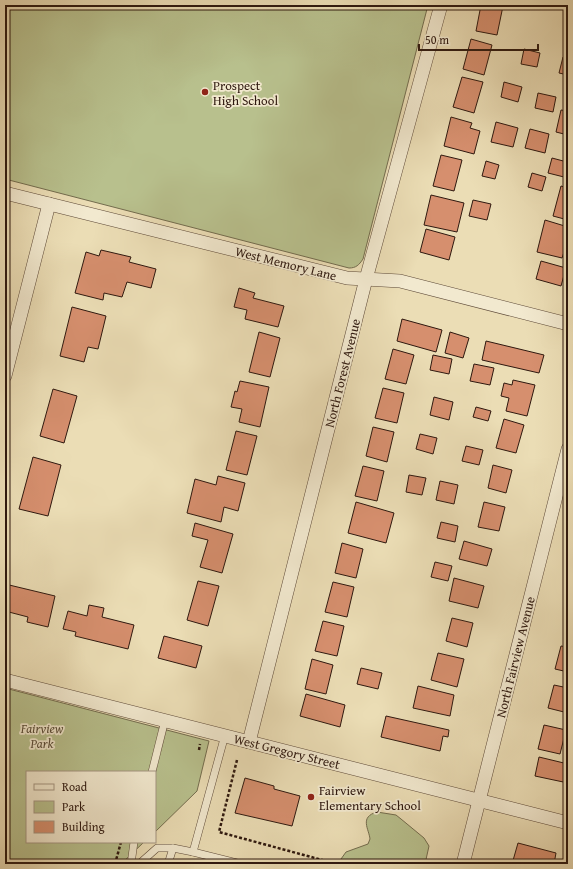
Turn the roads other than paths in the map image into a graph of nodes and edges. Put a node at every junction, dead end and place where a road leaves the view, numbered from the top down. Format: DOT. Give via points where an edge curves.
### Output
graph roads {
  1 [pos="440,5"];
  2 [pos="5,193"];
  3 [pos="49,204"];
  4 [pos="366,279"];
  5 [pos="568,324"];
  6 [pos="5,376"];
  7 [pos="568,449"];
  8 [pos="5,680"];
  9 [pos="165,720"];
  10 [pos="225,735"];
  11 [pos="249,742"];
  12 [pos="152,771"];
  13 [pos="479,800"];
  14 [pos="568,823"];
  15 [pos="134,843"];
  16 [pos="173,848"];
  17 [pos="194,852"];
  18 [pos="131,864"];
  19 [pos="139,864"];
  20 [pos="168,864"];
  21 [pos="241,864"];
  22 [pos="462,864"];
  1 -- 4 [label="street, North Forest Avenue"];
  2 -- 3 [label="street, West Memory Lane"];
  3 -- 4 [label="street, West Memory Lane" via="347,278"];
  3 -- 6 [label="street"];
  4 -- 5 [label="street, West Memory Lane" via="400,281"];
  4 -- 11 [label="street, North Forest Avenue"];
  7 -- 13 [label="street, North Fairview Avenue"];
  8 -- 9 [label="street, West Gregory Street"];
  9 -- 10 [label="street, West Gregory Street"];
  9 -- 12 [label="lane"];
  10 -- 11 [label="street, West Gregory Street"];
  10 -- 17 [label="lane"];
  11 -- 13 [label="street, West Gregory Street"];
  13 -- 14 [label="street, West Gregory Street"];
  13 -- 22 [label="street, North Fairview Avenue"];
  15 -- 18 [label="lane"];
  16 -- 17 [label="lane"];
  16 -- 19 [label="lane" via="157,848"];
  16 -- 20 [label="lane"];
  17 -- 21 [label="lane"];
}
